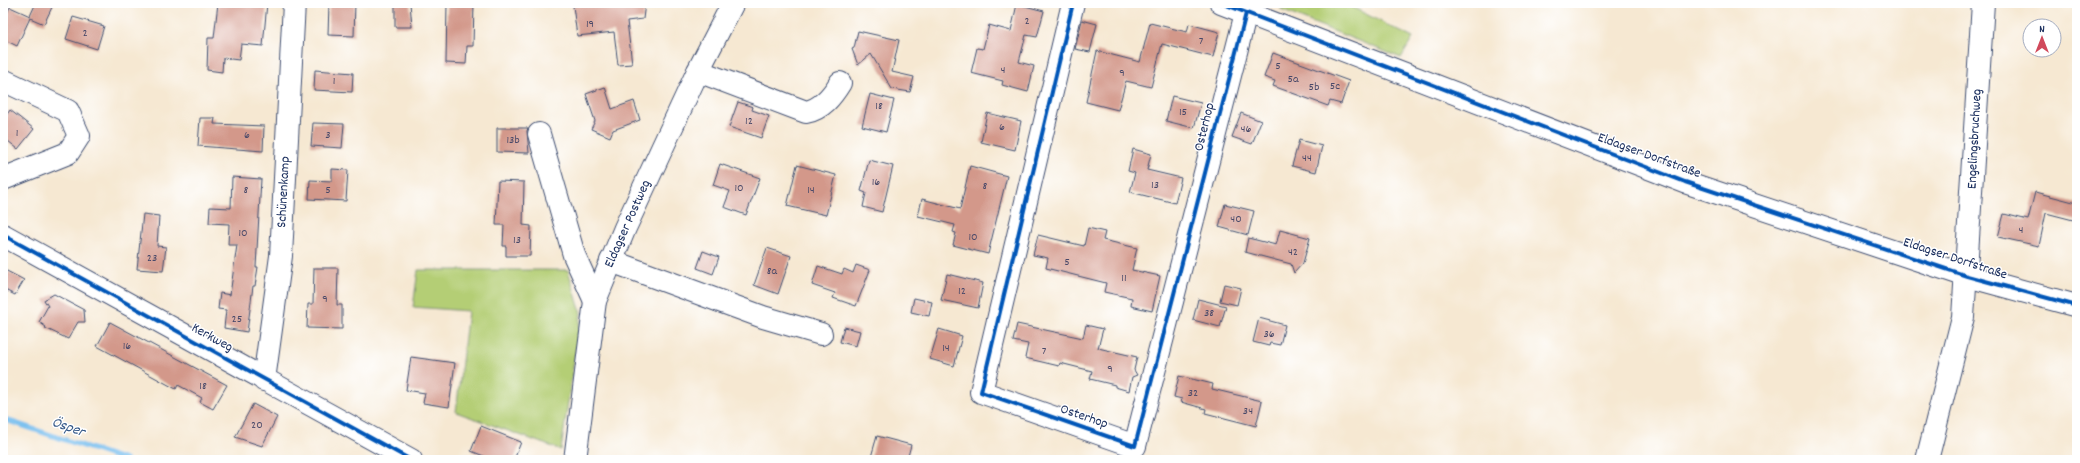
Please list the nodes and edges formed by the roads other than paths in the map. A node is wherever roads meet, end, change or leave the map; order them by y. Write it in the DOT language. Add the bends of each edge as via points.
graph roads {
  1 [pos="294,3"];
  2 [pos="734,3"];
  3 [pos="1073,3"];
  4 [pos="1221,3"];
  5 [pos="1983,3"];
  6 [pos="1246,13"];
  7 [pos="698,71"];
  8 [pos="3,80"];
  9 [pos="840,83"];
  10 [pos="539,134"];
  11 [pos="3,179"];
  12 [pos="3,235"];
  13 [pos="611,261"];
  14 [pos="1967,276"];
  15 [pos="594,300"];
  16 [pos="2077,306"];
  17 [pos="821,334"];
  18 [pos="264,380"];
  19 [pos="377,452"];
  20 [pos="1137,453"];
  21 [pos="411,460"];
  22 [pos="575,460"];
  23 [pos="1927,460"];
  1 -- 18 [label="street, Schünenkamp" via="281,256"];
  2 -- 7 [label="street, Eldagser Postweg"];
  3 -- 20 [label="street, Osterhop" via="982,392"];
  4 -- 6 [label="street, Eldagser Dorfstraße"];
  5 -- 14 [label="street, Engelingsbruchweg"];
  6 -- 14 [label="street, Eldagser Dorfstraße" via="1685,182"];
  6 -- 20 [label="street, Osterhop"];
  7 -- 9 [label="street" via="806,112 816,110 833,94"];
  7 -- 13 [label="street, Eldagser Postweg"];
  8 -- 11 [label="street" via="68,111 79,136 68,153"];
  10 -- 15 [label="street" via="574,255"];
  12 -- 18 [label="street, Kerkweg"];
  13 -- 15 [label="street, Eldagser Postweg"];
  13 -- 17 [label="street" via="763,317"];
  14 -- 16 [label="street, Eldagser Dorfstraße"];
  14 -- 23 [label="street, Engelingsbruchweg" via="1963,317"];
  15 -- 22 [label="street, Eldagser Postweg"];
  18 -- 19 [label="street, Kerkweg"];
  19 -- 21 [label="street, Kerkweg"];
}
